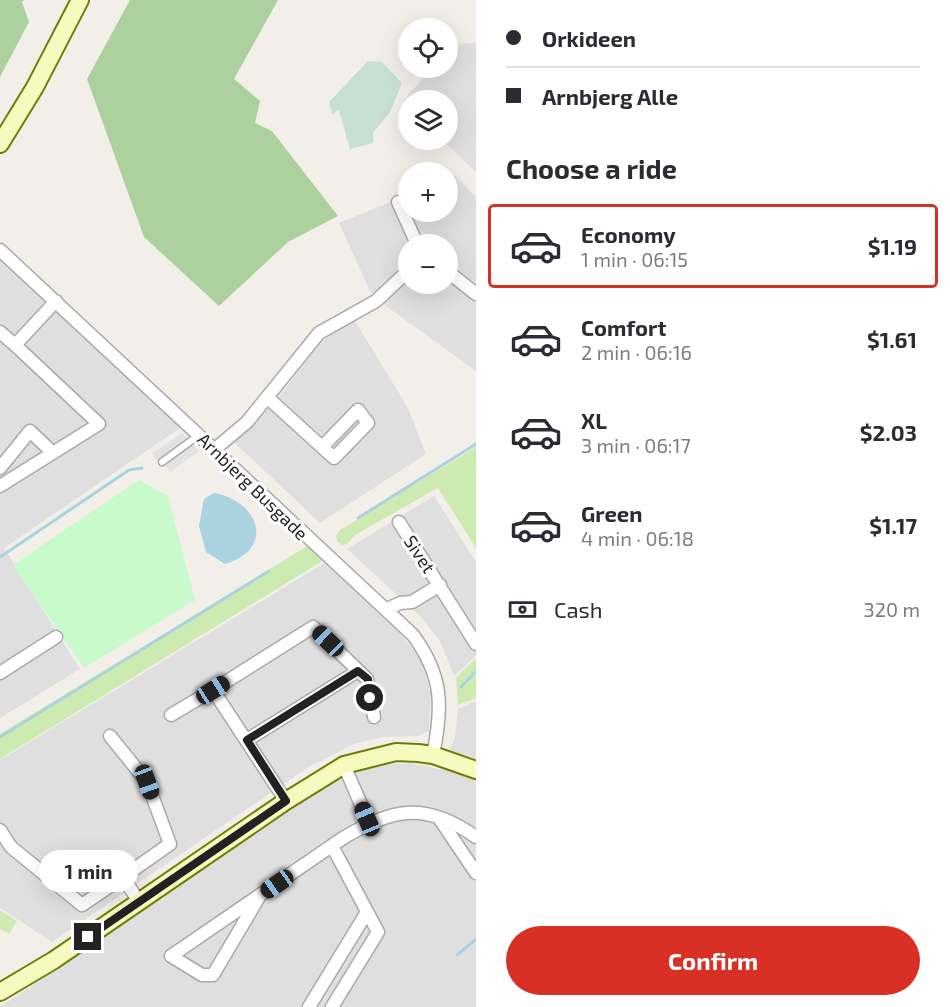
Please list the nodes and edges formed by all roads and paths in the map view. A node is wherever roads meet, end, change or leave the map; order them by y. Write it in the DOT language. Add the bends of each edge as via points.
graph roads {
  1 [pos="80,0"];
  2 [pos="0,144"];
  3 [pos="0,250"];
  4 [pos="458,280"];
  5 [pos="398,281"];
  6 [pos="476,294"];
  7 [pos="56,301"];
  8 [pos="0,332"];
  9 [pos="15,345"];
  10 [pos="268,398"];
  11 [pos="199,434"];
  12 [pos="322,447"];
  13 [pos="215,449"];
  14 [pos="53,453"];
  15 [pos="162,462"];
  16 [pos="0,468"];
  17 [pos="0,486"];
  18 [pos="399,522"];
  19 [pos="440,585"];
  20 [pos="387,609"];
  21 [pos="56,637"];
  22 [pos="476,644"];
  23 [pos="358,671"];
  24 [pos="0,673"];
  25 [pos="213,690"];
  26 [pos="171,715"];
  27 [pos="374,717"];
  28 [pos="110,736"];
  29 [pos="247,740"];
  30 [pos="433,754"];
  31 [pos="344,765"];
  32 [pos="476,770"];
  33 [pos="286,801"];
  34 [pos="439,817"];
  35 [pos="369,824"];
  36 [pos="0,830"];
  37 [pos="476,837"];
  38 [pos="332,846"];
  39 [pos="476,873"];
  40 [pos="123,877"];
  41 [pos="259,897"];
  42 [pos="139,902"];
  43 [pos="367,912"];
  44 [pos="0,992"];
  45 [pos="309,1007"];
  46 [pos="332,1007"];
  1 -- 2 [label="street" via="36,87"];
  3 -- 7 [label="street, Arnbjerg Busgade"];
  4 -- 6 [label="street"];
  5 -- 10 [label="street" via="376,302 319,333"];
  7 -- 9 [label="street"];
  7 -- 11 [label="street, Arnbjerg Busgade"];
  8 -- 9 [label="street"];
  9 -- 14 [label="street" via="99,424"];
  10 -- 12 [label="street"];
  10 -- 13 [label="street"];
  11 -- 13 [label="street, Arnbjerg Busgade"];
  11 -- 15 [label="lane"];
  13 -- 20 [label="street, Arnbjerg Busgade" via="309,541"];
  14 -- 16 [label="street" via="30,431"];
  14 -- 17 [label="street"];
  18 -- 19 [label="street, Sivet"];
  19 -- 20 [label="street, Sivet" via="412,603"];
  19 -- 22 [label="street, Sivet"];
  20 -- 30 [label="street, Arnbjerg Busgade" via="413,635 434,670 440,718"];
  21 -- 24 [label="street"];
  23 -- 25 [label="street" via="313,627"];
  23 -- 27 [label="street" via="368,679"];
  23 -- 29 [label="street"];
  25 -- 26 [label="street"];
  25 -- 29 [label="street"];
  28 -- 40 [label="street" via="147,782 170,844"];
  29 -- 33 [label="street"];
  30 -- 31 [label="street" via="396,752"];
  30 -- 32 [label="street"];
  31 -- 33 [label="street"];
  31 -- 35 [label="street"];
  33 -- 42 [label="street"];
  34 -- 35 [label="street" via="418,811 402,812"];
  34 -- 37 [label="street"];
  34 -- 39 [label="street"];
  35 -- 38 [label="street"];
  36 -- 40 [label="street" via="11,847 82,905"];
  38 -- 41 [label="street"];
  38 -- 43 [label="street"];
  40 -- 42 [label="street"];
  41 -- 41 [label="street" via="181,950 171,956 202,975 213,975"];
  42 -- 44 [label="street"];
  43 -- 45 [label="street"];
  43 -- 46 [label="street" via="376,927 376,937"];
}
